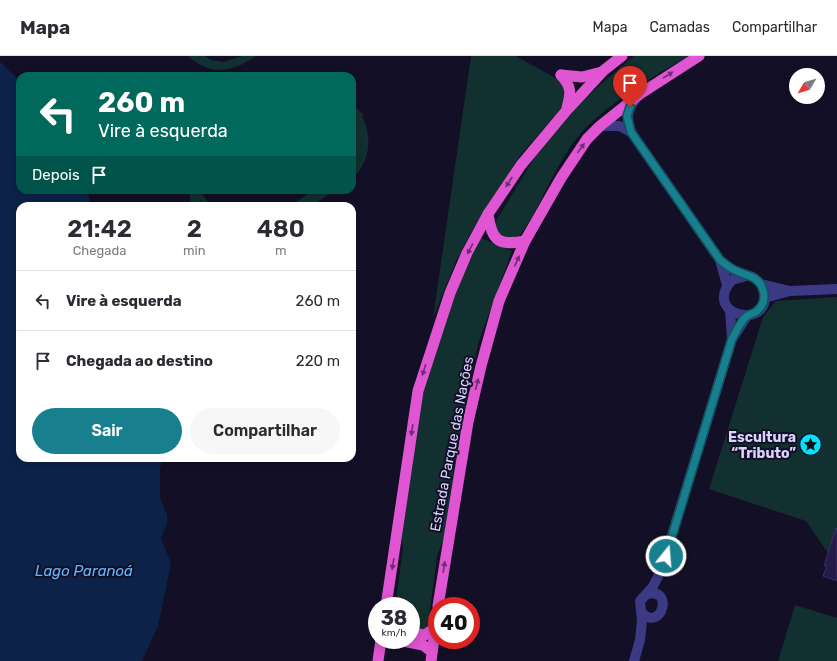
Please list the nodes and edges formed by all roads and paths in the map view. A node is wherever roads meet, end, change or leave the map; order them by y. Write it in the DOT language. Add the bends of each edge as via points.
graph roads {
  1 [pos="622,56"];
  2 [pos="698,56"];
  3 [pos="603,71"];
  4 [pos="640,94"];
  5 [pos="567,110"];
  6 [pos="600,126"];
  7 [pos="631,132"];
  8 [pos="488,214"];
  9 [pos="525,241"];
  10 [pos="720,260"];
  11 [pos="746,276"];
  12 [pos="761,284"];
  13 [pos="727,286"];
  14 [pos="837,290"];
  15 [pos="790,291"];
  16 [pos="764,298"];
  17 [pos="730,310"];
  18 [pos="747,316"];
  19 [pos="732,339"];
  20 [pos="662,570"];
  21 [pos="647,594"];
  22 [pos="659,596"];
  23 [pos="387,597"];
  24 [pos="439,597"];
  25 [pos="642,613"];
  26 [pos="654,617"];
  27 [pos="640,640"];
  28 [pos="420,644"];
  29 [pos="379,649"];
  30 [pos="431,657"];
  31 [pos="378,661"];
  32 [pos="634,661"];
  1 -- 3 [label="highway"];
  4 -- 2 [label="highway, Estrada Parque das Nações, one-way"];
  3 -- 5 [label="highway"];
  3 -- 5 [label="highway" via="582,77 561,75 571,89"];
  4 -- 6 [label="highway, Estrada Parque das Nações"];
  4 -- 7 [label="street" via="628,111"];
  5 -- 8 [label="highway, one-way" via="521,165"];
  6 -- 7 [label="street" via="620,126"];
  9 -- 6 [label="highway, Estrada Parque das Nações, one-way" via="561,178 587,139"];
  7 -- 10 [label="street"];
  8 -- 9 [label="highway" via="490,229 499,242 508,244"];
  8 -- 23 [label="highway, one-way" via="467,253 450,293 418,391"];
  24 -- 9 [label="highway, Estrada Parque das Nações, one-way" via="468,422 480,366 499,301"];
  10 -- 11 [label="street" via="734,271"];
  10 -- 13 [label="street"];
  11 -- 12 [label="street" via="753,277"];
  11 -- 13 [label="street" via="732,280"];
  12 -- 15 [label="street"];
  12 -- 16 [label="street"];
  13 -- 17 [label="street" via="725,298"];
  14 -- 15 [label="street"];
  15 -- 16 [label="street"];
  16 -- 18 [label="street" via="759,310"];
  17 -- 18 [label="street"];
  17 -- 19 [label="street"];
  18 -- 19 [label="street"];
  19 -- 20 [label="street"];
  20 -- 21 [label="street"];
  20 -- 22 [label="street"];
  21 -- 22 [label="street"];
  21 -- 25 [label="street" via="639,603"];
  22 -- 26 [label="street" via="663,608 660,614"];
  25 -- 26 [label="street"];
  25 -- 27 [label="street"];
  26 -- 27 [label="street"];
  27 -- 32 [label="street"];
  28 -- 30 [label="highway"];
  29 -- 31 [label="highway"];
}
